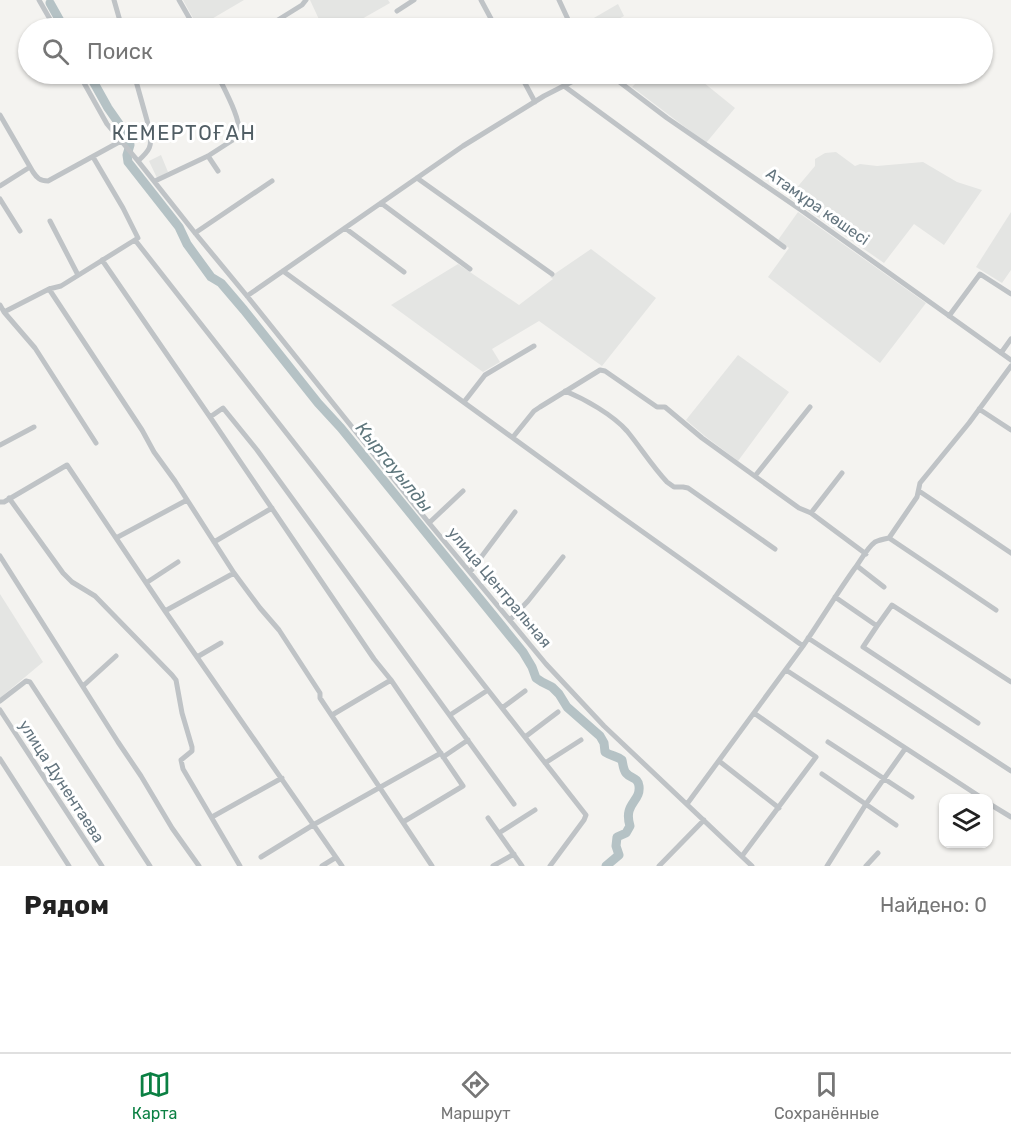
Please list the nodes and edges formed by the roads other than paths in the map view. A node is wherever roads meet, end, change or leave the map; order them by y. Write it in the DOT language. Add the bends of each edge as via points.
graph roads {
  1 [pos="39,0"];
  2 [pos="114,0"];
  3 [pos="179,0"];
  4 [pos="306,0"];
  5 [pos="414,0"];
  6 [pos="481,0"];
  7 [pos="559,0"];
  8 [pos="397,11"];
  9 [pos="49,18"];
  10 [pos="119,18"];
  11 [pos="189,18"];
  12 [pos="281,18"];
  13 [pos="490,18"];
  14 [pos="567,18"];
  15 [pos="85,84"];
  16 [pos="137,84"];
  17 [pos="221,84"];
  18 [pos="525,84"];
  19 [pos="568,84"];
  20 [pos="622,84"];
  21 [pos="564,86"];
  22 [pos="535,102"];
  23 [pos="0,116"];
  24 [pos="123,143"];
  25 [pos="208,156"];
  26 [pos="93,157"];
  27 [pos="138,161"];
  28 [pos="30,167"];
  29 [pos="219,171"];
  30 [pos="417,178"];
  31 [pos="272,181"];
  32 [pos="155,182"];
  33 [pos="0,186"];
  34 [pos="0,199"];
  35 [pos="381,203"];
  36 [pos="50,221"];
  37 [pos="345,228"];
  38 [pos="20,231"];
  39 [pos="195,233"];
  40 [pos="135,240"];
  41 [pos="784,247"];
  42 [pos="102,260"];
  43 [pos="470,269"];
  44 [pos="283,271"];
  45 [pos="404,272"];
  46 [pos="552,274"];
  47 [pos="78,275"];
  48 [pos="49,290"];
  49 [pos="1011,294"];
  50 [pos="248,296"];
  51 [pos="0,305"];
  52 [pos="4,312"];
  53 [pos="949,316"];
  54 [pos="1011,339"];
  55 [pos="534,346"];
  56 [pos="1001,353"];
  57 [pos="1011,360"];
  58 [pos="1011,366"];
  59 [pos="1009,375"];
  60 [pos="565,391"];
  61 [pos="464,402"];
  62 [pos="810,407"];
  63 [pos="979,409"];
  64 [pos="210,417"];
  65 [pos="34,427"];
  66 [pos="1011,430"];
  67 [pos="513,437"];
  68 [pos="96,443"];
  69 [pos="0,445"];
  70 [pos="842,473"];
  71 [pos="755,476"];
  72 [pos="463,491"];
  73 [pos="919,491"];
  74 [pos="9,498"];
  75 [pos="187,500"];
  76 [pos="0,502"];
  77 [pos="272,508"];
  78 [pos="515,512"];
  79 [pos="811,513"];
  80 [pos="429,523"];
  81 [pos="116,538"];
  82 [pos="889,538"];
  83 [pos="214,542"];
  84 [pos="775,549"];
  85 [pos="1011,553"];
  86 [pos="866,554"];
  87 [pos="0,556"];
  88 [pos="563,558"];
  89 [pos="178,562"];
  90 [pos="857,566"];
  91 [pos="470,572"];
  92 [pos="234,573"];
  93 [pos="146,583"];
  94 [pos="884,587"];
  95 [pos="835,597"];
  96 [pos="996,610"];
  97 [pos="165,611"];
  98 [pos="510,620"];
  99 [pos="877,626"];
  100 [pos="808,638"];
  101 [pos="221,643"];
  102 [pos="803,646"];
  103 [pos="116,656"];
  104 [pos="197,657"];
  105 [pos="786,670"];
  106 [pos="391,680"];
  107 [pos="1011,682"];
  108 [pos="83,686"];
  109 [pos="488,690"];
  110 [pos="525,691"];
  111 [pos="0,702"];
  112 [pos="502,708"];
  113 [pos="0,710"];
  114 [pos="558,712"];
  115 [pos="754,713"];
  116 [pos="332,715"];
  117 [pos="450,716"];
  118 [pos="978,723"];
  119 [pos="525,737"];
  120 [pos="468,740"];
  121 [pos="581,740"];
  122 [pos="828,742"];
  123 [pos="905,749"];
  124 [pos="442,755"];
  125 [pos="0,759"];
  126 [pos="719,761"];
  127 [pos="545,763"];
  128 [pos="1011,771"];
  129 [pos="822,774"];
  130 [pos="282,778"];
  131 [pos="884,779"];
  132 [pos="380,787"];
  133 [pos="976,794"];
  134 [pos="912,797"];
  135 [pos="514,804"];
  136 [pos="687,804"];
  137 [pos="866,804"];
  138 [pos="993,806"];
  139 [pos="779,808"];
  140 [pos="535,810"];
  141 [pos="212,817"];
  142 [pos="1011,817"];
  143 [pos="488,818"];
  144 [pos="704,820"];
  145 [pos="403,822"];
  146 [pos="313,825"];
  147 [pos="896,825"];
  148 [pos="499,833"];
  149 [pos="878,853"];
  150 [pos="514,854"];
  151 [pos="742,856"];
  152 [pos="261,857"];
  153 [pos="335,858"];
  154 [pos="69,866"];
  155 [pos="102,866"];
  156 [pos="150,866"];
  157 [pos="199,866"];
  158 [pos="240,866"];
  159 [pos="322,866"];
  160 [pos="342,866"];
  161 [pos="432,866"];
  162 [pos="493,866"];
  163 [pos="522,866"];
  164 [pos="550,866"];
  165 [pos="659,866"];
  166 [pos="752,866"];
  167 [pos="827,866"];
  168 [pos="866,866"];
  1 -- 9 [label="street"];
  2 -- 10 [label="street"];
  3 -- 11 [label="street"];
  4 -- 12 [label="street"];
  5 -- 8 [label="street"];
  6 -- 13 [label="street"];
  7 -- 14 [label="street"];
  15 -- 24 [label="street, улица Центральная" via="107,124"];
  16 -- 27 [label="street" via="152,140 148,153"];
  17 -- 25 [label="street" via="241,132"];
  18 -- 22 [label="street"];
  19 -- 21 [label="street"];
  20 -- 53 [label="street, Атамұра көшесі"];
  21 -- 22 [label="street"];
  21 -- 41 [label="street"];
  22 -- 30 [label="street"];
  23 -- 28 [label="street"];
  24 -- 26 [label="street"];
  24 -- 27 [label="street, улица Центральная"];
  25 -- 29 [label="street"];
  25 -- 32 [label="street"];
  26 -- 28 [label="street" via="48,181 38,179"];
  26 -- 40 [label="street" via="123,208 138,238"];
  27 -- 32 [label="street, улица Центральная"];
  28 -- 33 [label="street"];
  30 -- 35 [label="street"];
  30 -- 46 [label="street"];
  31 -- 39 [label="street"];
  32 -- 39 [label="street, улица Центральная"];
  34 -- 38 [label="street"];
  35 -- 37 [label="street"];
  35 -- 43 [label="street"];
  36 -- 47 [label="street"];
  37 -- 44 [label="street"];
  37 -- 45 [label="street"];
  39 -- 50 [label="street, улица Центральная"];
  40 -- 42 [label="street"];
  40 -- 109 [label="street"];
  42 -- 47 [label="street"];
  42 -- 64 [label="street"];
  44 -- 50 [label="street"];
  44 -- 61 [label="street"];
  47 -- 48 [label="street"];
  48 -- 52 [label="street"];
  48 -- 75 [label="street"];
  49 -- 53 [label="street" via="980,274"];
  50 -- 80 [label="street, улица Центральная"];
  51 -- 52 [label="street"];
  52 -- 68 [label="street" via="35,348"];
  53 -- 56 [label="street, Атамұра көшесі"];
  54 -- 56 [label="street"];
  55 -- 61 [label="street" via="485,375"];
  56 -- 57 [label="street, Атамұра көшесі"];
  58 -- 59 [label="street"];
  59 -- 63 [label="street"];
  60 -- 67 [label="street" via="534,411"];
  60 -- 71 [label="street" via="600,370 605,371 657,407 665,407"];
  60 -- 84 [label="street" via="616,420 667,482 688,488"];
  61 -- 67 [label="street"];
  62 -- 71 [label="street"];
  63 -- 66 [label="street"];
  63 -- 73 [label="street" via="920,483"];
  64 -- 77 [label="street"];
  64 -- 117 [label="street" via="223,408 257,450"];
  65 -- 69 [label="street"];
  67 -- 102 [label="street"];
  70 -- 79 [label="street"];
  71 -- 79 [label="street"];
  72 -- 80 [label="street"];
  73 -- 82 [label="street"];
  73 -- 85 [label="street"];
  74 -- 76 [label="street"];
  74 -- 81 [label="street" via="67,465"];
  74 -- 141 [label="street" via="63,573 95,596 176,680 192,747 181,764"];
  75 -- 81 [label="street"];
  75 -- 83 [label="street"];
  77 -- 83 [label="street"];
  77 -- 106 [label="street"];
  78 -- 91 [label="street"];
  79 -- 86 [label="street"];
  80 -- 91 [label="street, улица Центральная"];
  81 -- 93 [label="street"];
  82 -- 86 [label="street" via="878,540"];
  82 -- 96 [label="street"];
  83 -- 92 [label="street"];
  86 -- 90 [label="street"];
  87 -- 108 [label="street"];
  88 -- 98 [label="street"];
  89 -- 93 [label="street"];
  90 -- 94 [label="street"];
  90 -- 95 [label="street"];
  91 -- 98 [label="street, улица Центральная"];
  92 -- 97 [label="street"];
  92 -- 116 [label="street" via="279,630"];
  93 -- 97 [label="street"];
  95 -- 99 [label="street"];
  95 -- 100 [label="street"];
  97 -- 104 [label="street"];
  98 -- 136 [label="street, улица Центральная" via="596,718"];
  99 -- 107 [label="street" via="892,605"];
  99 -- 118 [label="street" via="863,647"];
  100 -- 102 [label="street"];
  100 -- 128 [label="street"];
  101 -- 104 [label="street"];
  102 -- 105 [label="street"];
  103 -- 108 [label="street"];
  104 -- 130 [label="street"];
  105 -- 115 [label="street"];
  105 -- 123 [label="street"];
  106 -- 116 [label="street"];
  106 -- 124 [label="street"];
  108 -- 157 [label="street"];
  109 -- 112 [label="street"];
  109 -- 117 [label="street"];
  110 -- 112 [label="street"];
  111 -- 156 [label="street" via="26,681 30,682"];
  112 -- 119 [label="street"];
  113 -- 155 [label="street, улица Дунентаева"];
  114 -- 119 [label="street"];
  115 -- 126 [label="street"];
  115 -- 139 [label="street" via="816,757"];
  116 -- 132 [label="street"];
  117 -- 120 [label="street"];
  119 -- 127 [label="street"];
  120 -- 124 [label="street"];
  120 -- 135 [label="street"];
  121 -- 127 [label="street"];
  122 -- 131 [label="street"];
  123 -- 131 [label="street"];
  123 -- 133 [label="street"];
  124 -- 132 [label="street"];
  124 -- 145 [label="street" via="463,786"];
  125 -- 154 [label="street"];
  126 -- 136 [label="street"];
  126 -- 139 [label="street"];
  127 -- 164 [label="street" via="585,815"];
  129 -- 137 [label="street"];
  130 -- 141 [label="street"];
  130 -- 146 [label="street"];
  131 -- 134 [label="street"];
  131 -- 137 [label="street"];
  132 -- 145 [label="street"];
  132 -- 146 [label="street"];
  136 -- 144 [label="street, улица Центральная"];
  137 -- 147 [label="street"];
  137 -- 167 [label="street"];
  138 -- 142 [label="street"];
  139 -- 151 [label="street"];
  140 -- 148 [label="street"];
  141 -- 158 [label="street"];
  143 -- 148 [label="street"];
  144 -- 151 [label="street, улица Центральная"];
  144 -- 165 [label="street"];
  145 -- 161 [label="street"];
  146 -- 152 [label="street"];
  146 -- 153 [label="street"];
  148 -- 150 [label="street"];
  149 -- 168 [label="street"];
  150 -- 162 [label="street"];
  150 -- 163 [label="street"];
  151 -- 166 [label="street, улица Центральная"];
  153 -- 159 [label="street"];
  153 -- 160 [label="street"];
}
